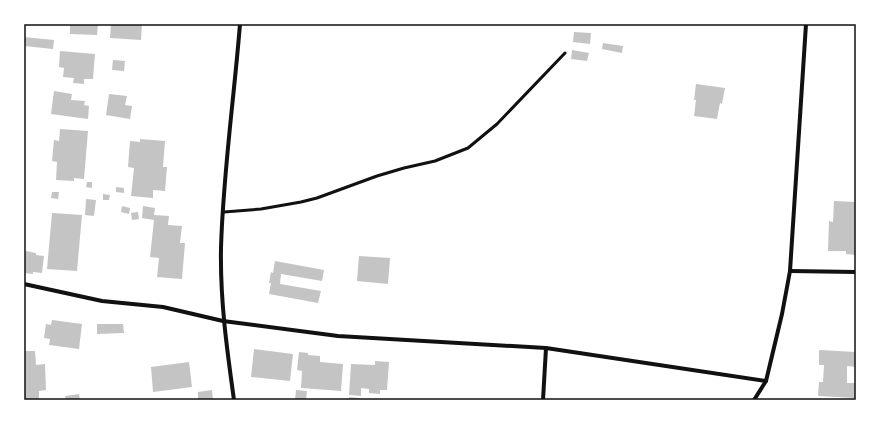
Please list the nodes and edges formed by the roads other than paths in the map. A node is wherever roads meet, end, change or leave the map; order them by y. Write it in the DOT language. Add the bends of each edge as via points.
graph roads {
  1 [pos="240,24"];
  2 [pos="806,24"];
  3 [pos="565,53"];
  4 [pos="224,212"];
  5 [pos="790,271"];
  6 [pos="856,272"];
  7 [pos="24,284"];
  8 [pos="223,321"];
  9 [pos="546,348"];
  10 [pos="766,381"];
  11 [pos="234,400"];
  12 [pos="543,400"];
  13 [pos="754,400"];
  1 -- 4 [label="street"];
  2 -- 5 [label="street"];
  3 -- 4 [label="lane" via="497,124 468,148 435,162 377,176 306,201"];
  4 -- 8 [label="street" via="221,249"];
  5 -- 6 [label="street"];
  5 -- 10 [label="street"];
  7 -- 8 [label="street" via="102,301 163,307"];
  8 -- 9 [label="street" via="338,336"];
  8 -- 11 [label="street"];
  9 -- 10 [label="street"];
  9 -- 12 [label="street"];
  10 -- 13 [label="street"];
}
